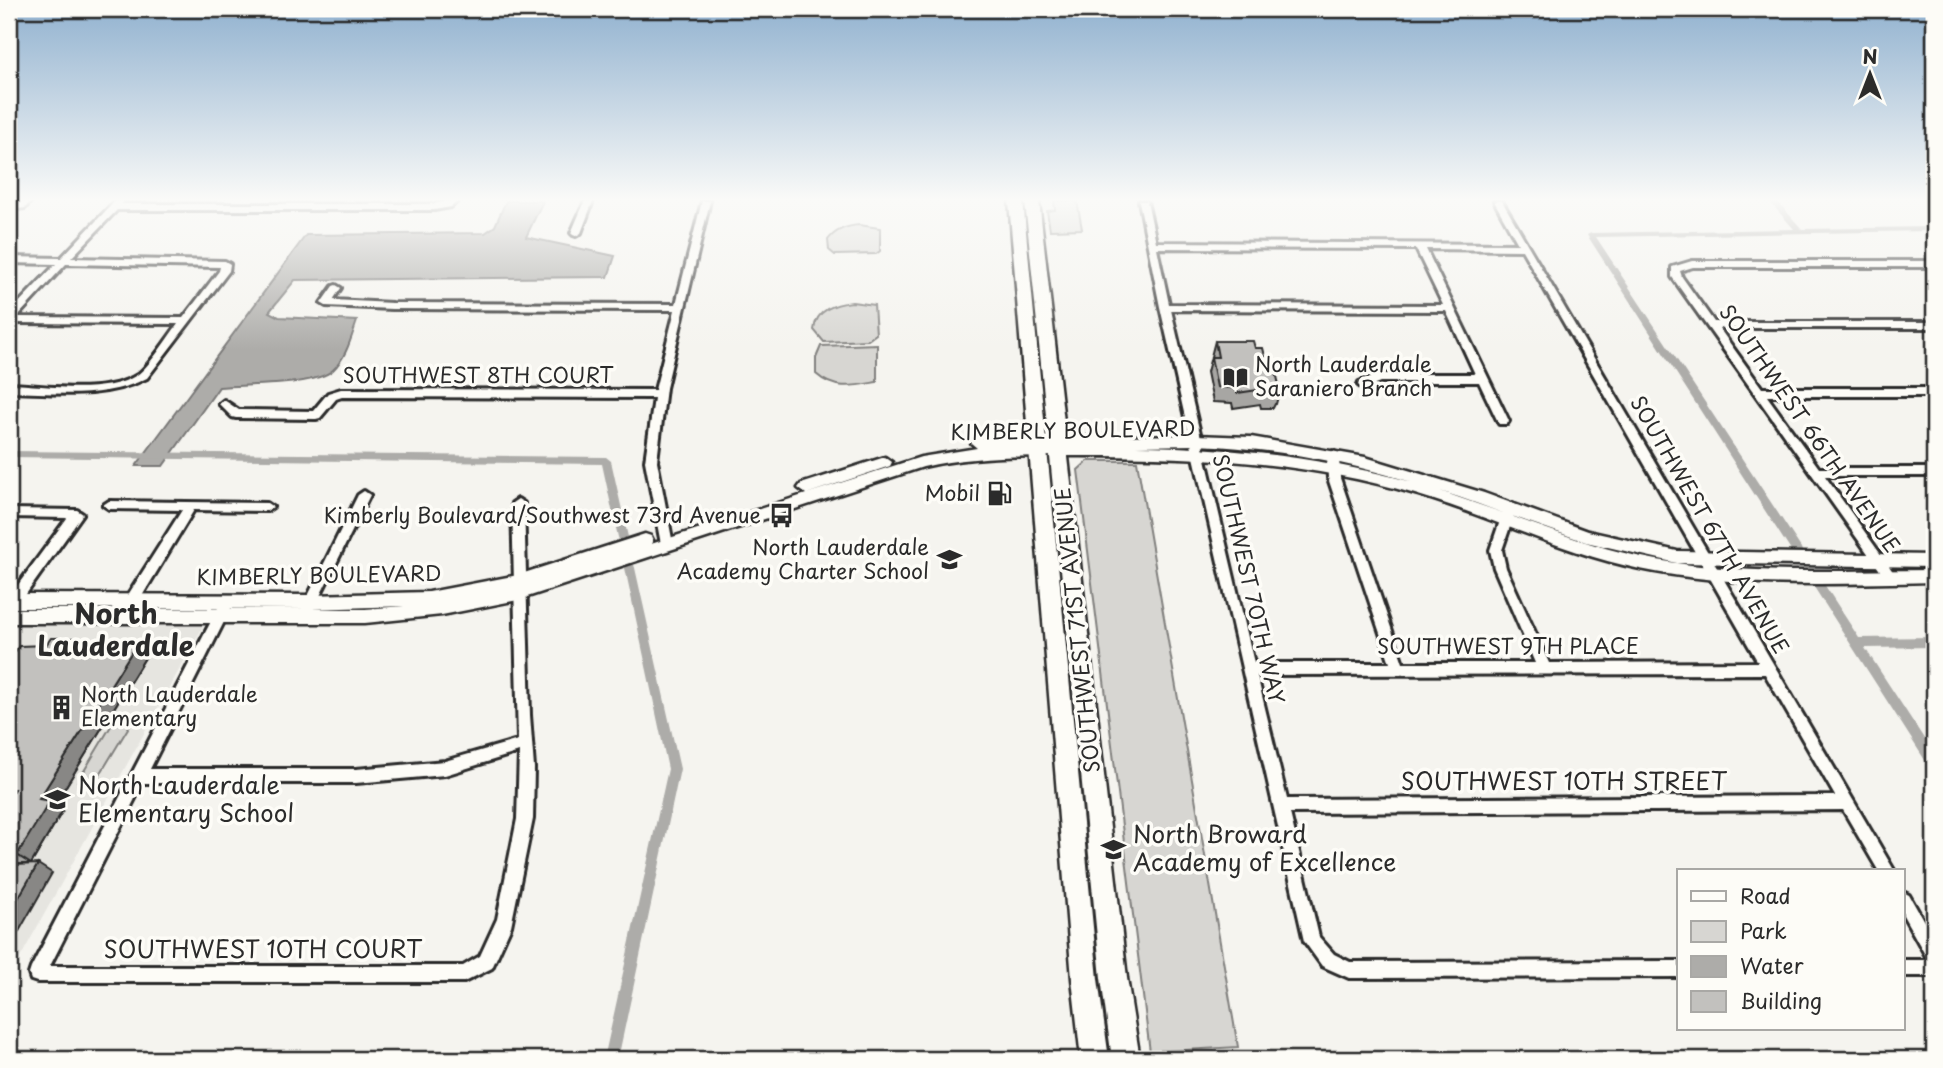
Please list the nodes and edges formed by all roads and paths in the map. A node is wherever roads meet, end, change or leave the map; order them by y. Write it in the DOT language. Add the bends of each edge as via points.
graph roads {
  1 [pos="74,251"];
  2 [pos="694,251"];
  3 [pos="1023,251"];
  4 [pos="1035,251"];
  5 [pos="1154,251"];
  6 [pos="1422,251"];
  7 [pos="1524,251"];
  8 [pos="9,260"];
  9 [pos="65,260"];
  10 [pos="1934,264"];
  11 [pos="336,288"];
  12 [pos="680,307"];
  13 [pos="1165,307"];
  14 [pos="1449,308"];
  15 [pos="9,319"];
  16 [pos="186,321"];
  17 [pos="1712,325"];
  18 [pos="1934,325"];
  19 [pos="1483,378"];
  20 [pos="1363,385"];
  21 [pos="9,388"];
  22 [pos="1759,392"];
  23 [pos="1934,392"];
  24 [pos="660,394"];
  25 [pos="224,404"];
  26 [pos="1503,421"];
  27 [pos="1197,445"];
  28 [pos="1048,446"];
  29 [pos="1334,461"];
  30 [pos="1816,471"];
  31 [pos="1934,472"];
  32 [pos="364,495"];
  33 [pos="518,503"];
  34 [pos="109,505"];
  35 [pos="191,506"];
  36 [pos="267,507"];
  37 [pos="9,513"];
  38 [pos="1508,513"];
  39 [pos="666,539"];
  40 [pos="1706,559"];
  41 [pos="1878,561"];
  42 [pos="1934,561"];
  43 [pos="1714,575"];
  44 [pos="1890,576"];
  45 [pos="1934,576"];
  46 [pos="518,587"];
  47 [pos="131,602"];
  48 [pos="10,606"];
  49 [pos="224,609"];
  50 [pos="307,609"];
  51 [pos="1398,667"];
  52 [pos="1544,667"];
  53 [pos="1767,668"];
  54 [pos="1250,669"];
  55 [pos="525,744"];
  56 [pos="140,776"];
  57 [pos="1847,803"];
  58 [pos="1281,806"];
  59 [pos="1885,869"];
  60 [pos="1904,902"];
  61 [pos="1934,954"];
  62 [pos="1904,968"];
  63 [pos="1934,968"];
  64 [pos="1677,969"];
  65 [pos="37,974"];
  66 [pos="1095,1059"];
  67 [pos="1126,1059"];
  1 -- 9 [label="street"];
  2 -- 12 [label="street"];
  3 -- 28 [label="main road, SOUTHWEST 71ST AVENUE"];
  4 -- 28 [label="main road, SOUTHWEST 71ST AVENUE"];
  5 -- 13 [label="street, SOUTHWEST 70TH WAY"];
  6 -- 14 [label="street"];
  7 -- 40 [label="street, SOUTHWEST 67TH AVENUE"];
  8 -- 9 [label="street"];
  9 -- 15 [label="street"];
  9 -- 16 [label="street" via="225,264"];
  10 -- 17 [label="street, SOUTHWEST 66TH AVENUE" via="1692,264 1675,269 1676,277"];
  11 -- 12 [label="street" via="326,303"];
  12 -- 24 [label="street"];
  13 -- 14 [label="street"];
  13 -- 27 [label="street, SOUTHWEST 70TH WAY"];
  14 -- 19 [label="street"];
  15 -- 16 [label="street"];
  16 -- 21 [label="street" via="143,376 127,386"];
  17 -- 18 [label="street"];
  17 -- 22 [label="street, SOUTHWEST 66TH AVENUE"];
  19 -- 20 [label="street" via="1379,379"];
  19 -- 26 [label="street"];
  22 -- 23 [label="street"];
  22 -- 30 [label="street, SOUTHWEST 66TH AVENUE"];
  24 -- 25 [label="street, SOUTHWEST 8TH COURT" via="341,393 332,396 316,415 236,414"];
  24 -- 39 [label="street" via="651,461"];
  27 -- 28 [label="street, KIMBERLY BOULEVARD"];
  27 -- 29 [label="street, KIMBERLY BOULEVARD"];
  27 -- 54 [label="street, SOUTHWEST 70TH WAY"];
  28 -- 39 [label="street, KIMBERLY BOULEVARD" via="948,455"];
  28 -- 66 [label="main road, SOUTHWEST 71ST AVENUE" via="1085,979"];
  28 -- 67 [label="main road, SOUTHWEST 71ST AVENUE"];
  29 -- 38 [label="street, KIMBERLY BOULEVARD"];
  29 -- 51 [label="street" via="1334,478"];
  30 -- 31 [label="street"];
  30 -- 41 [label="street, SOUTHWEST 66TH AVENUE"];
  32 -- 50 [label="street"];
  33 -- 46 [label="street"];
  34 -- 35 [label="street"];
  35 -- 36 [label="street"];
  35 -- 47 [label="street"];
  37 -- 48 [label="street" via="77,514"];
  38 -- 40 [label="street, KIMBERLY BOULEVARD" via="1677,557"];
  38 -- 43 [label="street, KIMBERLY BOULEVARD" via="1576,545 1636,562"];
  38 -- 52 [label="street" via="1496,550 1500,568"];
  39 -- 46 [label="street, KIMBERLY BOULEVARD"];
  40 -- 41 [label="street, KIMBERLY BOULEVARD"];
  40 -- 43 [label="street, SOUTHWEST 67TH AVENUE"];
  41 -- 42 [label="street, KIMBERLY BOULEVARD"];
  41 -- 44 [label="street, SOUTHWEST 66TH AVENUE"];
  43 -- 44 [label="street, KIMBERLY BOULEVARD"];
  43 -- 53 [label="street, SOUTHWEST 67TH AVENUE"];
  44 -- 45 [label="street, KIMBERLY BOULEVARD"];
  46 -- 50 [label="street, KIMBERLY BOULEVARD" via="472,605 418,613"];
  46 -- 55 [label="street"];
  47 -- 48 [label="street, KIMBERLY BOULEVARD"];
  47 -- 49 [label="street, KIMBERLY BOULEVARD"];
  48 -- 49 [label="street, KIMBERLY BOULEVARD"];
  49 -- 50 [label="street, KIMBERLY BOULEVARD"];
  49 -- 56 [label="street"];
  51 -- 52 [label="street, SOUTHWEST 9TH PLACE"];
  51 -- 54 [label="street, SOUTHWEST 9TH PLACE"];
  52 -- 53 [label="street, SOUTHWEST 9TH PLACE"];
  53 -- 57 [label="street, SOUTHWEST 67TH AVENUE"];
  54 -- 58 [label="street, SOUTHWEST 70TH WAY"];
  55 -- 56 [label="street" via="445,768 356,776"];
  55 -- 65 [label="street, SOUTHWEST 10TH COURT" via="523,832 506,920 486,962 464,974"];
  56 -- 65 [label="street"];
  57 -- 58 [label="street, SOUTHWEST 10TH STREET"];
  57 -- 59 [label="street, SOUTHWEST 67TH AVENUE"];
  58 -- 64 [label="street, SOUTHWEST 70TH WAY" via="1312,940 1328,960 1349,970"];
  60 -- 61 [label="street"];
  62 -- 63 [label="street"];
}
